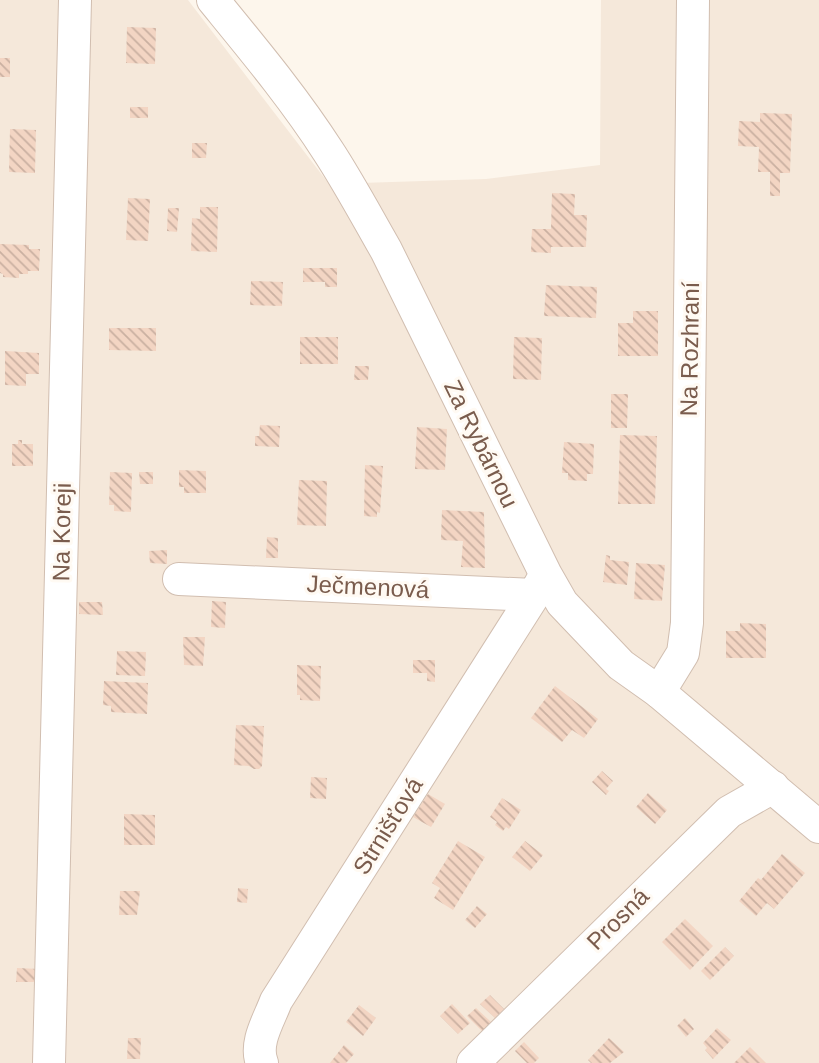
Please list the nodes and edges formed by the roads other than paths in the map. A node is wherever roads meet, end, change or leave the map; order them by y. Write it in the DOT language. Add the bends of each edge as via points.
graph roads {
  1 [pos="75,0"];
  2 [pos="213,0"];
  3 [pos="693,0"];
  4 [pos="179,579"];
  5 [pos="540,585"];
  6 [pos="659,691"];
  7 [pos="773,787"];
  8 [pos="819,827"];
  9 [pos="49,1063"];
  10 [pos="262,1063"];
  11 [pos="473,1063"];
  1 -- 9 [label="street, Na Koreji"];
  2 -- 5 [label="street, Za Rybárnou" via="327,149 386,250"];
  3 -- 6 [label="street, Na Rozhraní" via="687,623 683,653"];
  4 -- 5 [label="street, Ječmenová"];
  5 -- 6 [label="street, Za Rybárnou" via="621,666"];
  5 -- 10 [label="street, Strnišťová" via="276,1002 263,1034"];
  6 -- 7 [label="street, Za Rybárnou"];
  7 -- 8 [label="street, Za Rybárnou"];
  7 -- 11 [label="street, Prosná" via="729,813"];
}
